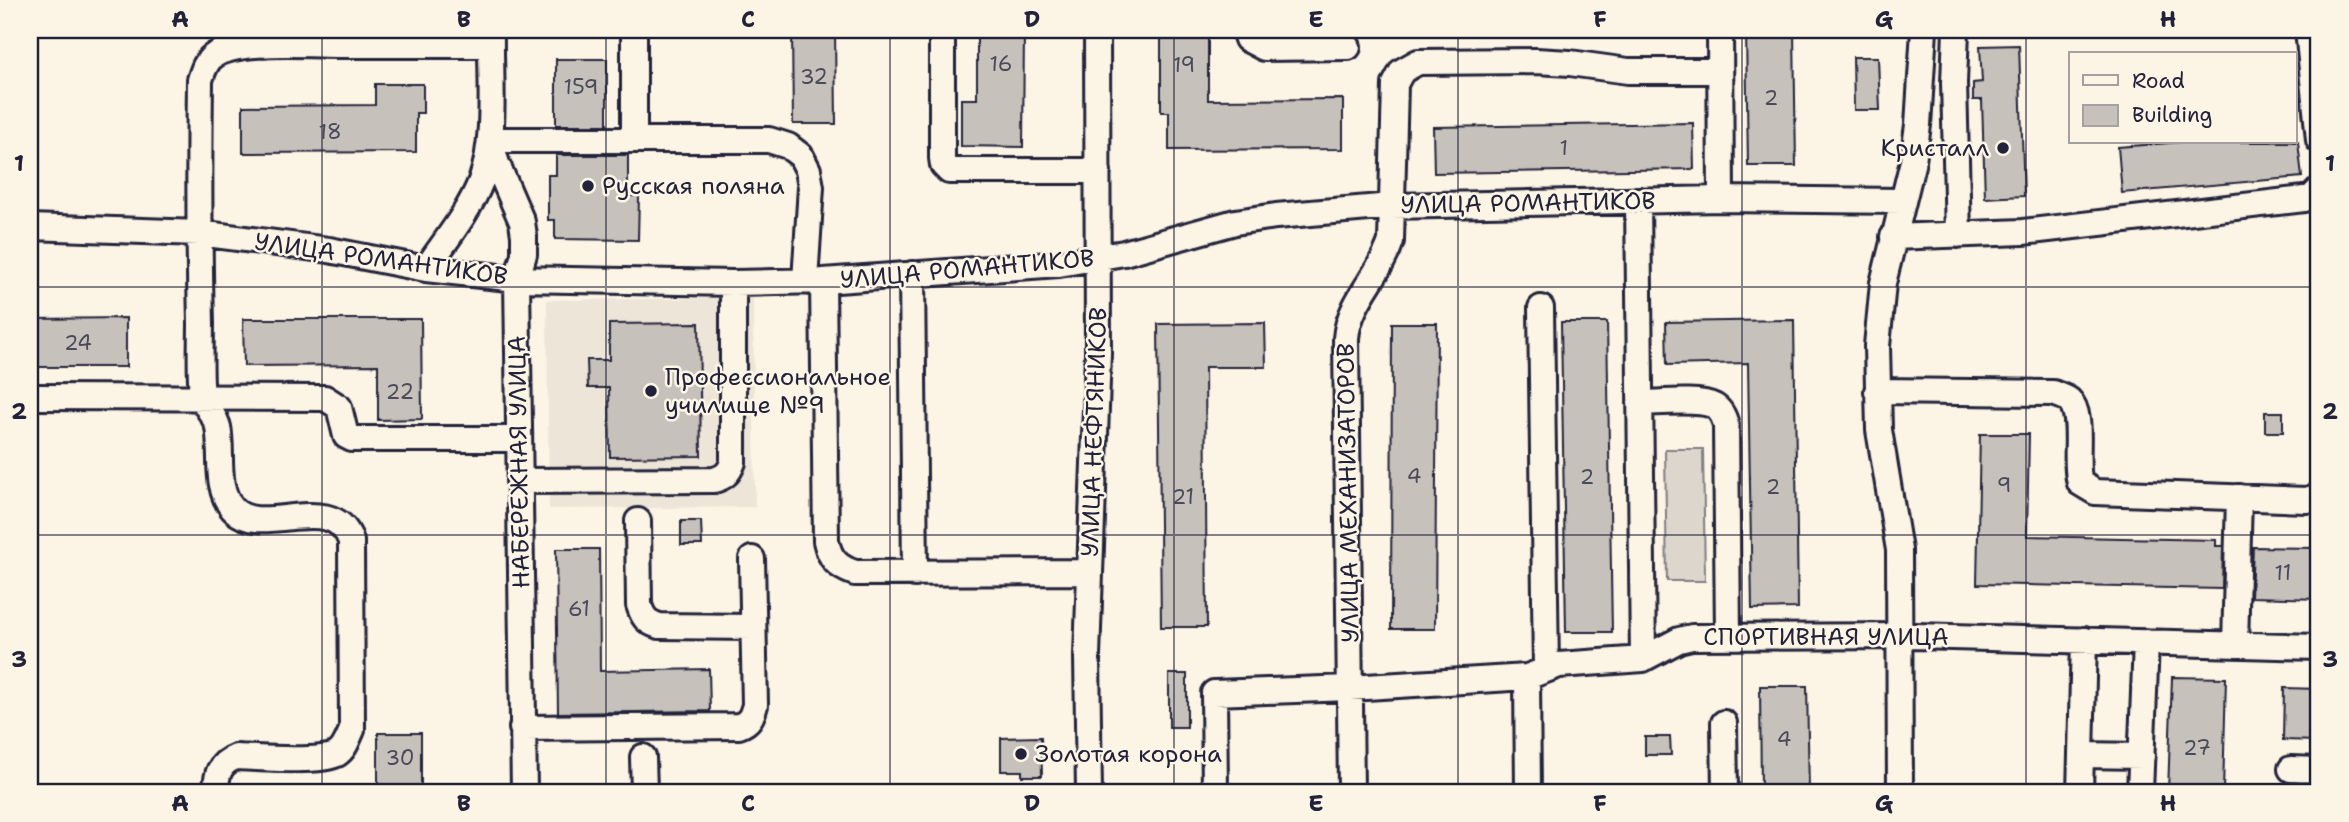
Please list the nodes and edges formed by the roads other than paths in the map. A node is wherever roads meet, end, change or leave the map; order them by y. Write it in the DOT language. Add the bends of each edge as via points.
graph roads {
  1 [pos="634,30"];
  2 [pos="942,30"];
  3 [pos="1097,30"];
  4 [pos="1244,30"];
  5 [pos="1720,30"];
  6 [pos="1924,30"];
  7 [pos="1956,30"];
  8 [pos="2308,30"];
  9 [pos="337,37"];
  10 [pos="490,37"];
  11 [pos="1348,47"];
  12 [pos="1720,71"];
  13 [pos="1954,83"];
  14 [pos="1921,84"];
  15 [pos="490,140"];
  16 [pos="634,140"];
  17 [pos="2319,140"];
  18 [pos="1098,171"];
  19 [pos="2319,190"];
  20 [pos="1721,199"];
  21 [pos="1638,200"];
  22 [pos="1902,201"];
  23 [pos="1392,206"];
  24 [pos="30,227"];
  25 [pos="199,233"];
  26 [pos="1958,235"];
  27 [pos="1893,237"];
  28 [pos="1099,259"];
  29 [pos="426,269"];
  30 [pos="912,274"];
  31 [pos="517,279"];
  32 [pos="814,281"];
  33 [pos="733,283"];
  34 [pos="1541,308"];
  35 [pos="1877,391"];
  36 [pos="30,397"];
  37 [pos="203,398"];
  38 [pos="1640,403"];
  39 [pos="518,439"];
  40 [pos="519,481"];
  41 [pos="2319,496"];
  42 [pos="2239,497"];
  43 [pos="638,521"];
  44 [pos="752,559"];
  45 [pos="1089,572"];
  46 [pos="915,574"];
  47 [pos="753,626"];
  48 [pos="1728,636"];
  49 [pos="1899,637"];
  50 [pos="2084,640"];
  51 [pos="2146,642"];
  52 [pos="2235,645"];
  53 [pos="2319,647"];
  54 [pos="1643,659"];
  55 [pos="1537,673"];
  56 [pos="1350,688"];
  57 [pos="1724,723"];
  58 [pos="522,728"];
  59 [pos="2081,755"];
  60 [pos="2141,756"];
  61 [pos="643,757"];
  62 [pos="2291,769"];
  63 [pos="2319,770"];
  64 [pos="216,792"];
  65 [pos="524,792"];
  66 [pos="644,792"];
  67 [pos="1089,792"];
  68 [pos="1215,792"];
  69 [pos="1351,792"];
  70 [pos="1528,792"];
  71 [pos="1725,792"];
  72 [pos="1900,792"];
  73 [pos="2080,792"];
  74 [pos="2140,792"];
  1 -- 16 [label="street"];
  2 -- 18 [label="street" via="942,159 949,171"];
  3 -- 18 [label="street, УЛИЦА НЕФТЯНИКОВ"];
  4 -- 11 [label="street" via="1247,39 1264,48"];
  5 -- 12 [label="street"];
  6 -- 14 [label="street"];
  7 -- 13 [label="street"];
  8 -- 17 [label="street"];
  9 -- 10 [label="street"];
  9 -- 25 [label="street" via="226,49 204,66 200,80"];
  10 -- 15 [label="street, НАБЕРЕЖНАЯ УЛИЦА"];
  12 -- 20 [label="street"];
  12 -- 23 [label="street, УЛИЦА МЕХАНИЗАТОРОВ" via="1628,71 1536,61 1418,62 1402,71 1395,84"];
  13 -- 14 [label="street"];
  13 -- 26 [label="street"];
  14 -- 22 [label="street" via="1913,161"];
  15 -- 16 [label="street"];
  15 -- 29 [label="street, НАБЕРЕЖНАЯ УЛИЦА" via="475,195"];
  15 -- 31 [label="street, НАБЕРЕЖНАЯ УЛИЦА" via="522,222 524,254"];
  16 -- 32 [label="street" via="769,140 801,156 811,187"];
  18 -- 28 [label="street, УЛИЦА НЕФТЯНИКОВ"];
  19 -- 26 [label="street" via="2304,199 2023,232"];
  20 -- 21 [label="street, УЛИЦА РОМАНТИКОВ"];
  20 -- 22 [label="street, УЛИЦА РОМАНТИКОВ"];
  21 -- 23 [label="street, УЛИЦА РОМАНТИКОВ"];
  21 -- 38 [label="street"];
  22 -- 27 [label="street"];
  23 -- 28 [label="street, УЛИЦА РОМАНТИКОВ" via="1235,222"];
  23 -- 56 [label="street, УЛИЦА МЕХАНИЗАТОРОВ" via="1387,253 1347,324"];
  24 -- 25 [label="street, УЛИЦА РОМАНТИКОВ"];
  25 -- 29 [label="street, УЛИЦА РОМАНТИКОВ" via="329,250"];
  25 -- 37 [label="street"];
  26 -- 27 [label="street"];
  27 -- 35 [label="street" via="1879,316"];
  28 -- 30 [label="street, УЛИЦА РОМАНТИКОВ"];
  28 -- 45 [label="street, УЛИЦА НЕФТЯНИКОВ"];
  29 -- 31 [label="street, УЛИЦА РОМАНТИКОВ"];
  30 -- 32 [label="street, УЛИЦА РОМАНТИКОВ"];
  30 -- 46 [label="street"];
  31 -- 33 [label="street, УЛИЦА РОМАНТИКОВ"];
  31 -- 39 [label="street, НАБЕРЕЖНАЯ УЛИЦА"];
  32 -- 33 [label="street, УЛИЦА РОМАНТИКОВ"];
  32 -- 46 [label="street" via="828,553 842,569 855,573"];
  33 -- 40 [label="street" via="730,471 714,480"];
  34 -- 55 [label="street"];
  35 -- 42 [label="street" via="2053,393 2068,400 2077,413 2076,471 2080,483 2095,492"];
  35 -- 49 [label="street" via="1899,550"];
  36 -- 37 [label="street"];
  37 -- 39 [label="street" via="325,398 339,407 343,429 352,439"];
  37 -- 64 [label="street" via="218,425 221,482 232,508 247,518 326,517 339,523 351,541 352,730 346,745 323,758 236,757 219,769"];
  38 -- 48 [label="street" via="1703,403 1722,414 1726,425"];
  38 -- 54 [label="street"];
  39 -- 40 [label="street, НАБЕРЕЖНАЯ УЛИЦА"];
  40 -- 58 [label="street, НАБЕРЕЖНАЯ УЛИЦА"];
  41 -- 42 [label="street"];
  42 -- 52 [label="street"];
  43 -- 47 [label="street" via="639,605 649,623"];
  44 -- 47 [label="street"];
  45 -- 46 [label="street"];
  45 -- 67 [label="street, УЛИЦА НЕФТЯНИКОВ"];
  47 -- 58 [label="street" via="755,705 747,723"];
  48 -- 49 [label="street, СПОРТИВНАЯ УЛИЦА"];
  48 -- 54 [label="street, СПОРТИВНАЯ УЛИЦА" via="1679,640"];
  49 -- 50 [label="street, СПОРТИВНАЯ УЛИЦА"];
  49 -- 72 [label="street"];
  50 -- 51 [label="street, СПОРТИВНАЯ УЛИЦА"];
  50 -- 59 [label="street"];
  51 -- 52 [label="street, СПОРТИВНАЯ УЛИЦА"];
  51 -- 60 [label="street"];
  52 -- 53 [label="street, СПОРТИВНАЯ УЛИЦА"];
  54 -- 55 [label="street, СПОРТИВНАЯ УЛИЦА" via="1574,663"];
  55 -- 56 [label="street, СПОРТИВНАЯ УЛИЦА"];
  55 -- 70 [label="street"];
  56 -- 68 [label="street, СПОРТИВНАЯ УЛИЦА" via="1214,693"];
  56 -- 69 [label="street, УЛИЦА МЕХАНИЗАТОРОВ"];
  57 -- 71 [label="street"];
  58 -- 65 [label="street, НАБЕРЕЖНАЯ УЛИЦА"];
  59 -- 60 [label="street"];
  59 -- 73 [label="street"];
  60 -- 74 [label="street"];
  61 -- 66 [label="street"];
  62 -- 63 [label="street"];
}
